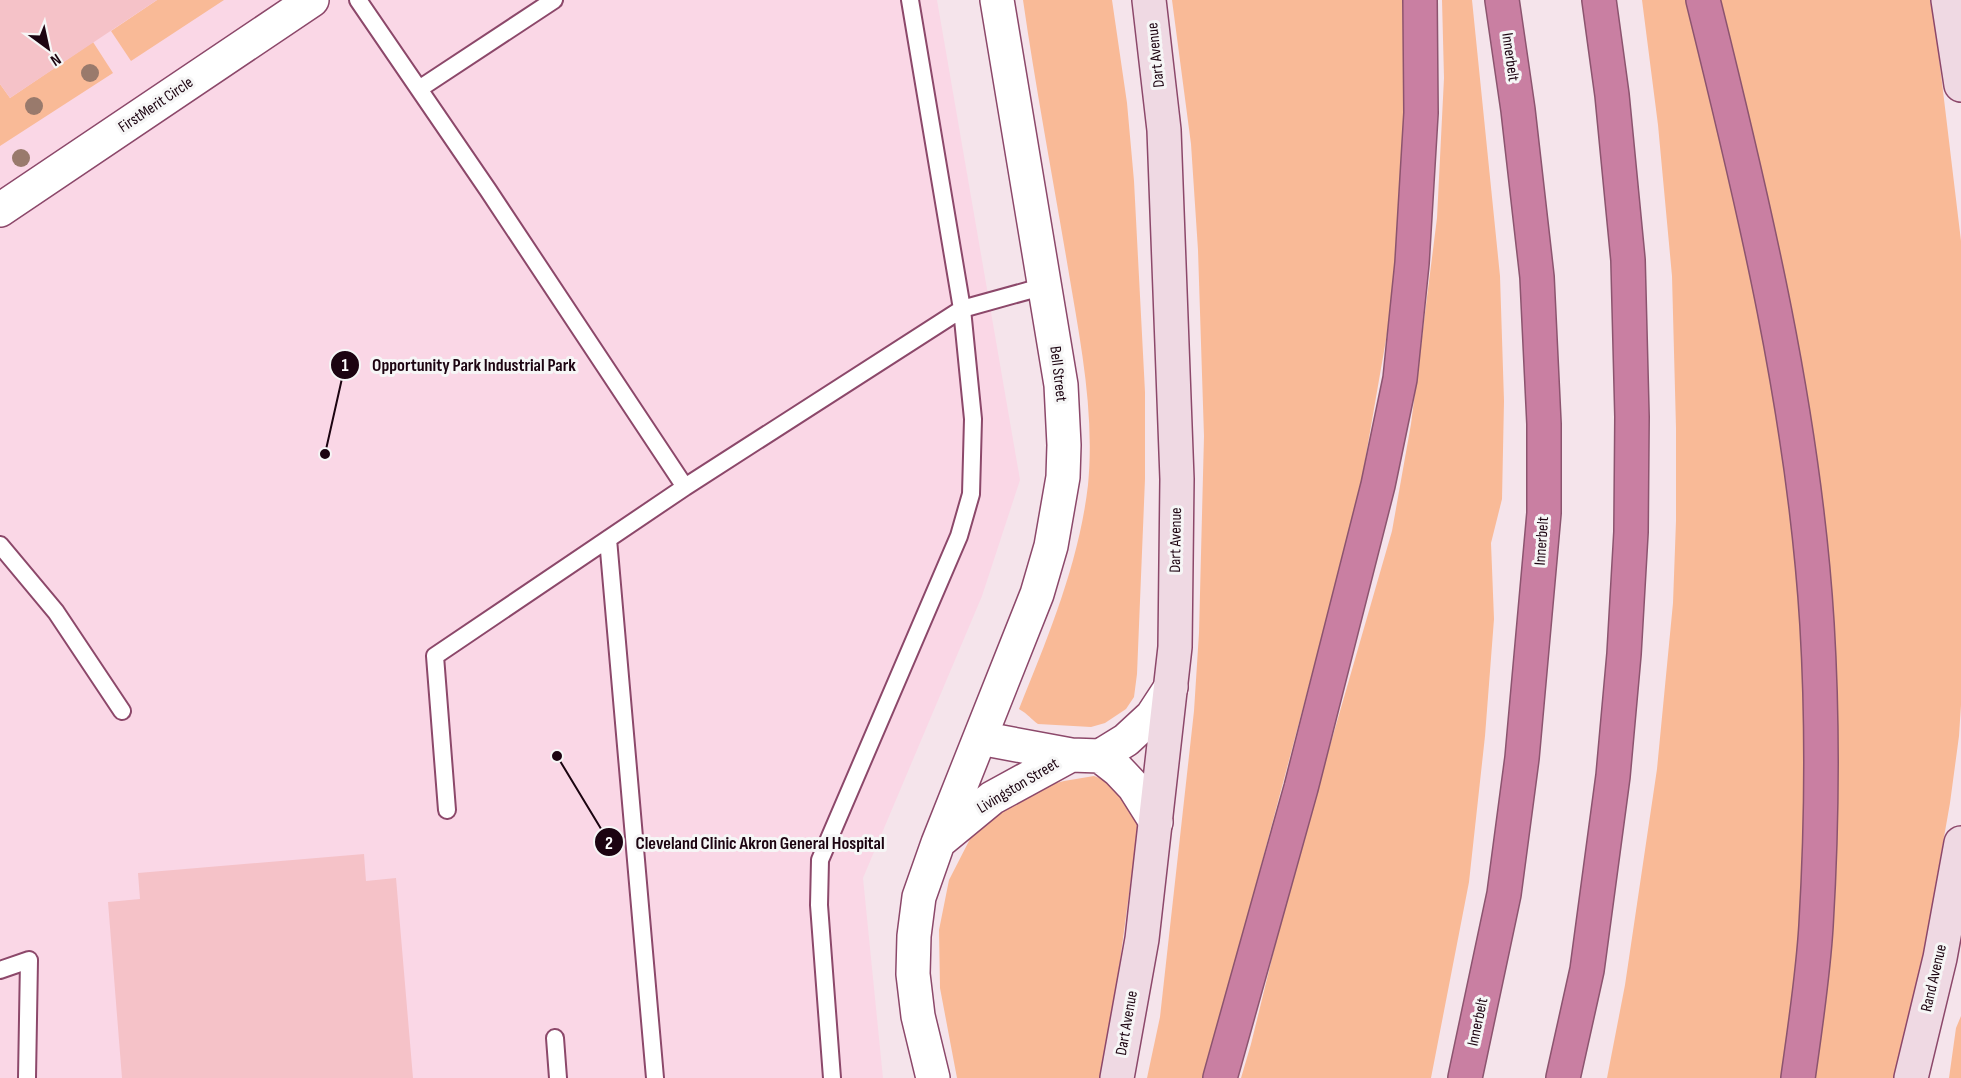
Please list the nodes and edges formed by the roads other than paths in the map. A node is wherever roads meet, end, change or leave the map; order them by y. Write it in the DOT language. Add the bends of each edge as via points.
graph roads {
  1 [pos="312,0"];
  2 [pos="358,0"];
  3 [pos="554,0"];
  4 [pos="910,0"];
  5 [pos="997,0"];
  6 [pos="1149,0"];
  7 [pos="1420,0"];
  8 [pos="1502,0"];
  9 [pos="1599,0"];
  10 [pos="1703,0"];
  11 [pos="1948,0"];
  12 [pos="1961,86"];
  13 [pos="419,89"];
  14 [pos="0,210"];
  15 [pos="1045,286"];
  16 [pos="962,309"];
  17 [pos="685,487"];
  18 [pos="608,539"];
  19 [pos="0,545"];
  20 [pos="1171,687"];
  21 [pos="122,711"];
  22 [pos="980,738"];
  23 [pos="1086,755"];
  24 [pos="447,810"];
  25 [pos="1156,822"];
  26 [pos="938,843"];
  27 [pos="1961,843"];
  28 [pos="0,970"];
  29 [pos="555,1038"];
  30 [pos="27,1078"];
  31 [pos="558,1078"];
  32 [pos="655,1078"];
  33 [pos="832,1078"];
  34 [pos="933,1078"];
  35 [pos="1117,1078"];
  36 [pos="1220,1078"];
  37 [pos="1465,1078"];
  38 [pos="1563,1078"];
  39 [pos="1798,1078"];
  40 [pos="1911,1078"];
  1 -- 14 [label="street, FirstMerit Circle"];
  2 -- 13 [label="lane"];
  3 -- 13 [label="lane"];
  4 -- 16 [label="lane"];
  5 -- 15 [label="street, Bell Street"];
  6 -- 20 [label="main road, Dart Avenue" via="1164,130 1177,479"];
  7 -- 36 [label="highway" via="1421,113 1400,380 1378,485 1301,788"];
  8 -- 37 [label="highway, Innerbelt" via="1537,277 1544,513 1522,758 1504,894"];
  9 -- 38 [label="highway" via="1628,260 1631,532 1613,776 1587,970"];
  10 -- 39 [label="highway" via="1779,327 1806,507 1817,622 1821,803 1816,928"];
  11 -- 12 [label="main road"];
  13 -- 17 [label="lane"];
  15 -- 16 [label="lane"];
  15 -- 22 [label="street, Bell Street" via="1061,385 1063,477 1051,546 1037,594"];
  16 -- 17 [label="lane"];
  16 -- 33 [label="lane" via="973,419 971,494 959,536 820,860 819,904"];
  17 -- 18 [label="lane"];
  18 -- 24 [label="lane" via="435,656"];
  18 -- 32 [label="lane"];
  19 -- 21 [label="lane" via="56,612"];
  20 -- 23 [label="street, Livingston Street" via="1152,716 1126,740"];
  20 -- 25 [label="main road, Dart Avenue"];
  22 -- 23 [label="street, Livingston Street"];
  22 -- 26 [label="street, Livingston Street"];
  23 -- 25 [label="street, Livingston Street" via="1118,770"];
  23 -- 26 [label="street, Livingston Street" via="992,798"];
  25 -- 35 [label="main road, Dart Avenue" via="1142,939"];
  26 -- 34 [label="street, Livingston Street" via="919,897 914,965 918,1016"];
  27 -- 40 [label="main road, Rand Avenue" via="1940,958"];
  28 -- 30 [label="lane" via="29,960"];
  29 -- 31 [label="lane"];
}
